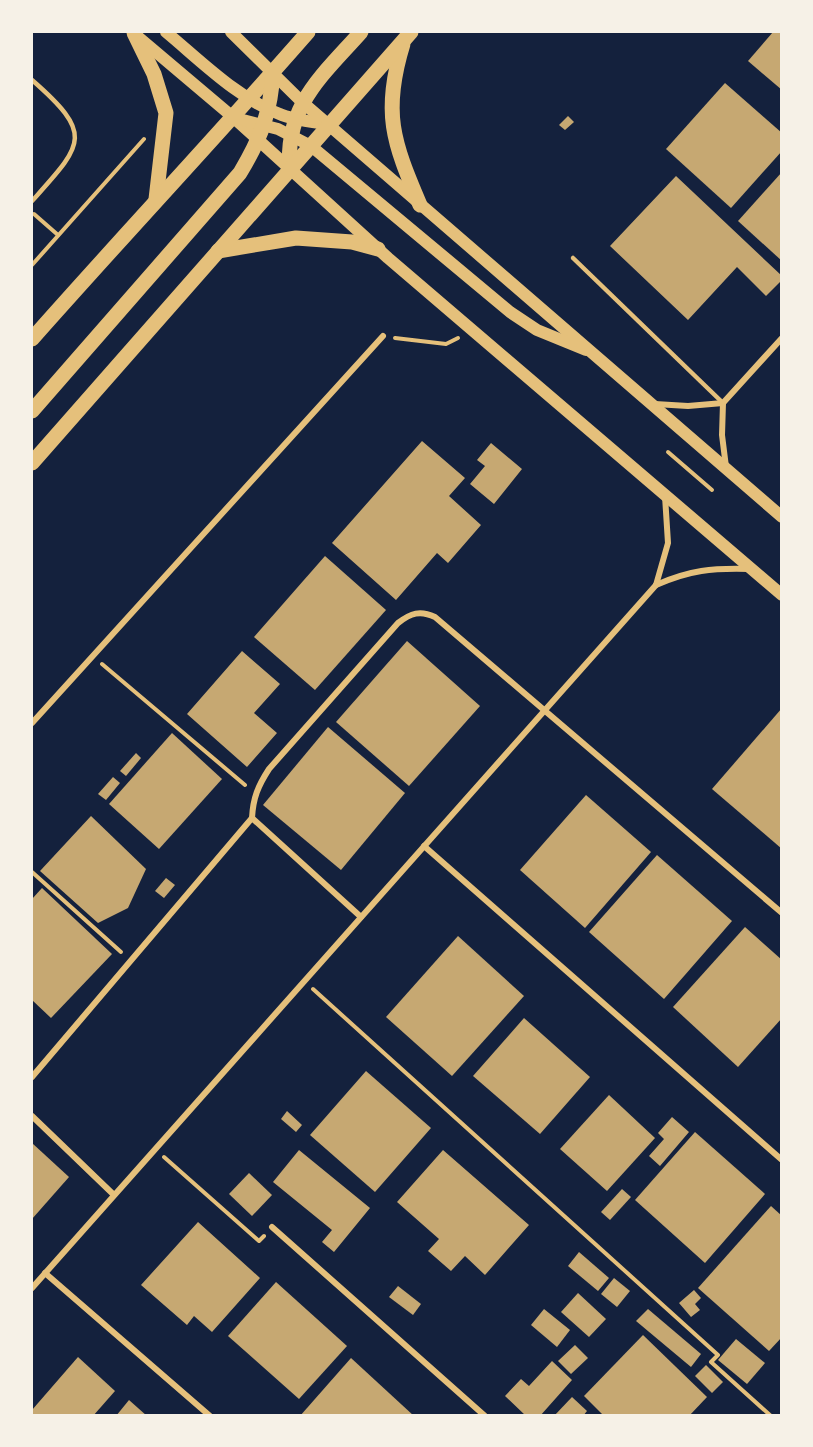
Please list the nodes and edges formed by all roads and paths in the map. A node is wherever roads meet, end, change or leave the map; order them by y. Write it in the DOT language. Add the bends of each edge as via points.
graph roads {
  1 [pos="133,32"];
  2 [pos="166,32"];
  3 [pos="231,32"];
  4 [pos="308,32"];
  5 [pos="361,32"];
  6 [pos="408,35"];
  7 [pos="273,71"];
  8 [pos="32,80"];
  9 [pos="250,99"];
  10 [pos="302,102"];
  11 [pos="267,117"];
  12 [pos="234,118"];
  13 [pos="294,119"];
  14 [pos="328,124"];
  15 [pos="147,134"];
  16 [pos="290,134"];
  17 [pos="259,142"];
  18 [pos="311,146"];
  19 [pos="290,171"];
  20 [pos="156,199"];
  21 [pos="32,201"];
  22 [pos="420,206"];
  23 [pos="32,211"];
  24 [pos="58,235"];
  25 [pos="378,249"];
  26 [pos="218,252"];
  27 [pos="573,258"];
  28 [pos="32,265"];
  29 [pos="473,330"];
  30 [pos="383,336"];
  31 [pos="782,338"];
  32 [pos="32,339"];
  33 [pos="594,353"];
  34 [pos="723,403"];
  35 [pos="652,404"];
  36 [pos="32,411"];
  37 [pos="668,452"];
  38 [pos="32,463"];
  39 [pos="726,467"];
  40 [pos="712,490"];
  41 [pos="665,496"];
  42 [pos="782,517"];
  43 [pos="751,569"];
  44 [pos="656,585"];
  45 [pos="782,596"];
  46 [pos="93,656"];
  47 [pos="546,709"];
  48 [pos="32,723"];
  49 [pos="253,802"];
  50 [pos="252,818"];
  51 [pos="424,846"];
  52 [pos="32,873"];
  53 [pos="782,913"];
  54 [pos="361,917"];
  55 [pos="131,961"];
  56 [pos="304,981"];
  57 [pos="32,1077"];
  58 [pos="32,1116"];
  59 [pos="154,1149"];
  60 [pos="782,1160"];
  61 [pos="114,1195"];
  62 [pos="272,1227"];
  63 [pos="45,1273"];
  64 [pos="32,1288"];
  65 [pos="210,1416"];
  66 [pos="485,1416"];
  67 [pos="771,1416"];
  1 -- 12 [label="main road"];
  1 -- 20 [label="main road" via="154,74 166,113"];
  2 -- 9 [label="main road"];
  3 -- 7 [label="main road"];
  4 -- 7 [label="main road"];
  5 -- 10 [label="main road"];
  6 -- 14 [label="main road"];
  6 -- 22 [label="main road" via="394,71 391,118 404,168"];
  7 -- 9 [label="main road"];
  7 -- 10 [label="main road"];
  7 -- 11 [label="main road"];
  8 -- 21 [label="lane" via="69,116 74,137 69,158"];
  9 -- 11 [label="main road"];
  9 -- 12 [label="main road"];
  10 -- 13 [label="main road"];
  10 -- 14 [label="main road"];
  11 -- 12 [label="main road"];
  11 -- 13 [label="main road"];
  11 -- 16 [label="main road"];
  11 -- 17 [label="main road"];
  12 -- 17 [label="main road"];
  12 -- 20 [label="main road"];
  13 -- 14 [label="main road"];
  13 -- 16 [label="main road"];
  14 -- 18 [label="main road"];
  14 -- 22 [label="main road"];
  15 -- 24 [label="path"];
  16 -- 18 [label="main road"];
  16 -- 19 [label="main road"];
  17 -- 19 [label="main road"];
  17 -- 36 [label="main road" via="240,172"];
  18 -- 19 [label="main road"];
  18 -- 33 [label="main road" via="510,312 537,330"];
  19 -- 25 [label="main road"];
  19 -- 26 [label="main road"];
  20 -- 32 [label="main road"];
  22 -- 33 [label="main road"];
  23 -- 24 [label="path"];
  24 -- 28 [label="path"];
  25 -- 26 [label="main road" via="352,242 296,238"];
  25 -- 29 [label="main road"];
  26 -- 38 [label="main road"];
  27 -- 34 [label="lane"];
  29 -- 30 [label="path" via="446,345"];
  29 -- 41 [label="main road"];
  30 -- 46 [label="street"];
  31 -- 34 [label="street"];
  33 -- 35 [label="main road"];
  34 -- 35 [label="street"];
  34 -- 39 [label="street"];
  35 -- 39 [label="main road"];
  37 -- 40 [label="path"];
  39 -- 42 [label="main road"];
  41 -- 43 [label="main road"];
  41 -- 44 [label="street" via="668,543"];
  43 -- 44 [label="street" via="700,569"];
  43 -- 45 [label="main road"];
  44 -- 47 [label="street"];
  46 -- 48 [label="street"];
  46 -- 49 [label="path" via="244,784"];
  47 -- 49 [label="street" via="435,617 425,612 414,613 398,623 269,769"];
  47 -- 51 [label="street"];
  47 -- 53 [label="street"];
  49 -- 50 [label="street"];
  50 -- 54 [label="street"];
  50 -- 55 [label="street"];
  51 -- 54 [label="street"];
  51 -- 60 [label="street"];
  52 -- 55 [label="path"];
  54 -- 56 [label="street"];
  55 -- 57 [label="street"];
  56 -- 59 [label="street"];
  56 -- 67 [label="path" via="718,1355 711,1362"];
  58 -- 61 [label="street"];
  59 -- 61 [label="street"];
  59 -- 62 [label="path" via="259,1241"];
  61 -- 63 [label="street"];
  62 -- 66 [label="street"];
  63 -- 64 [label="street"];
  63 -- 65 [label="street"];
}
